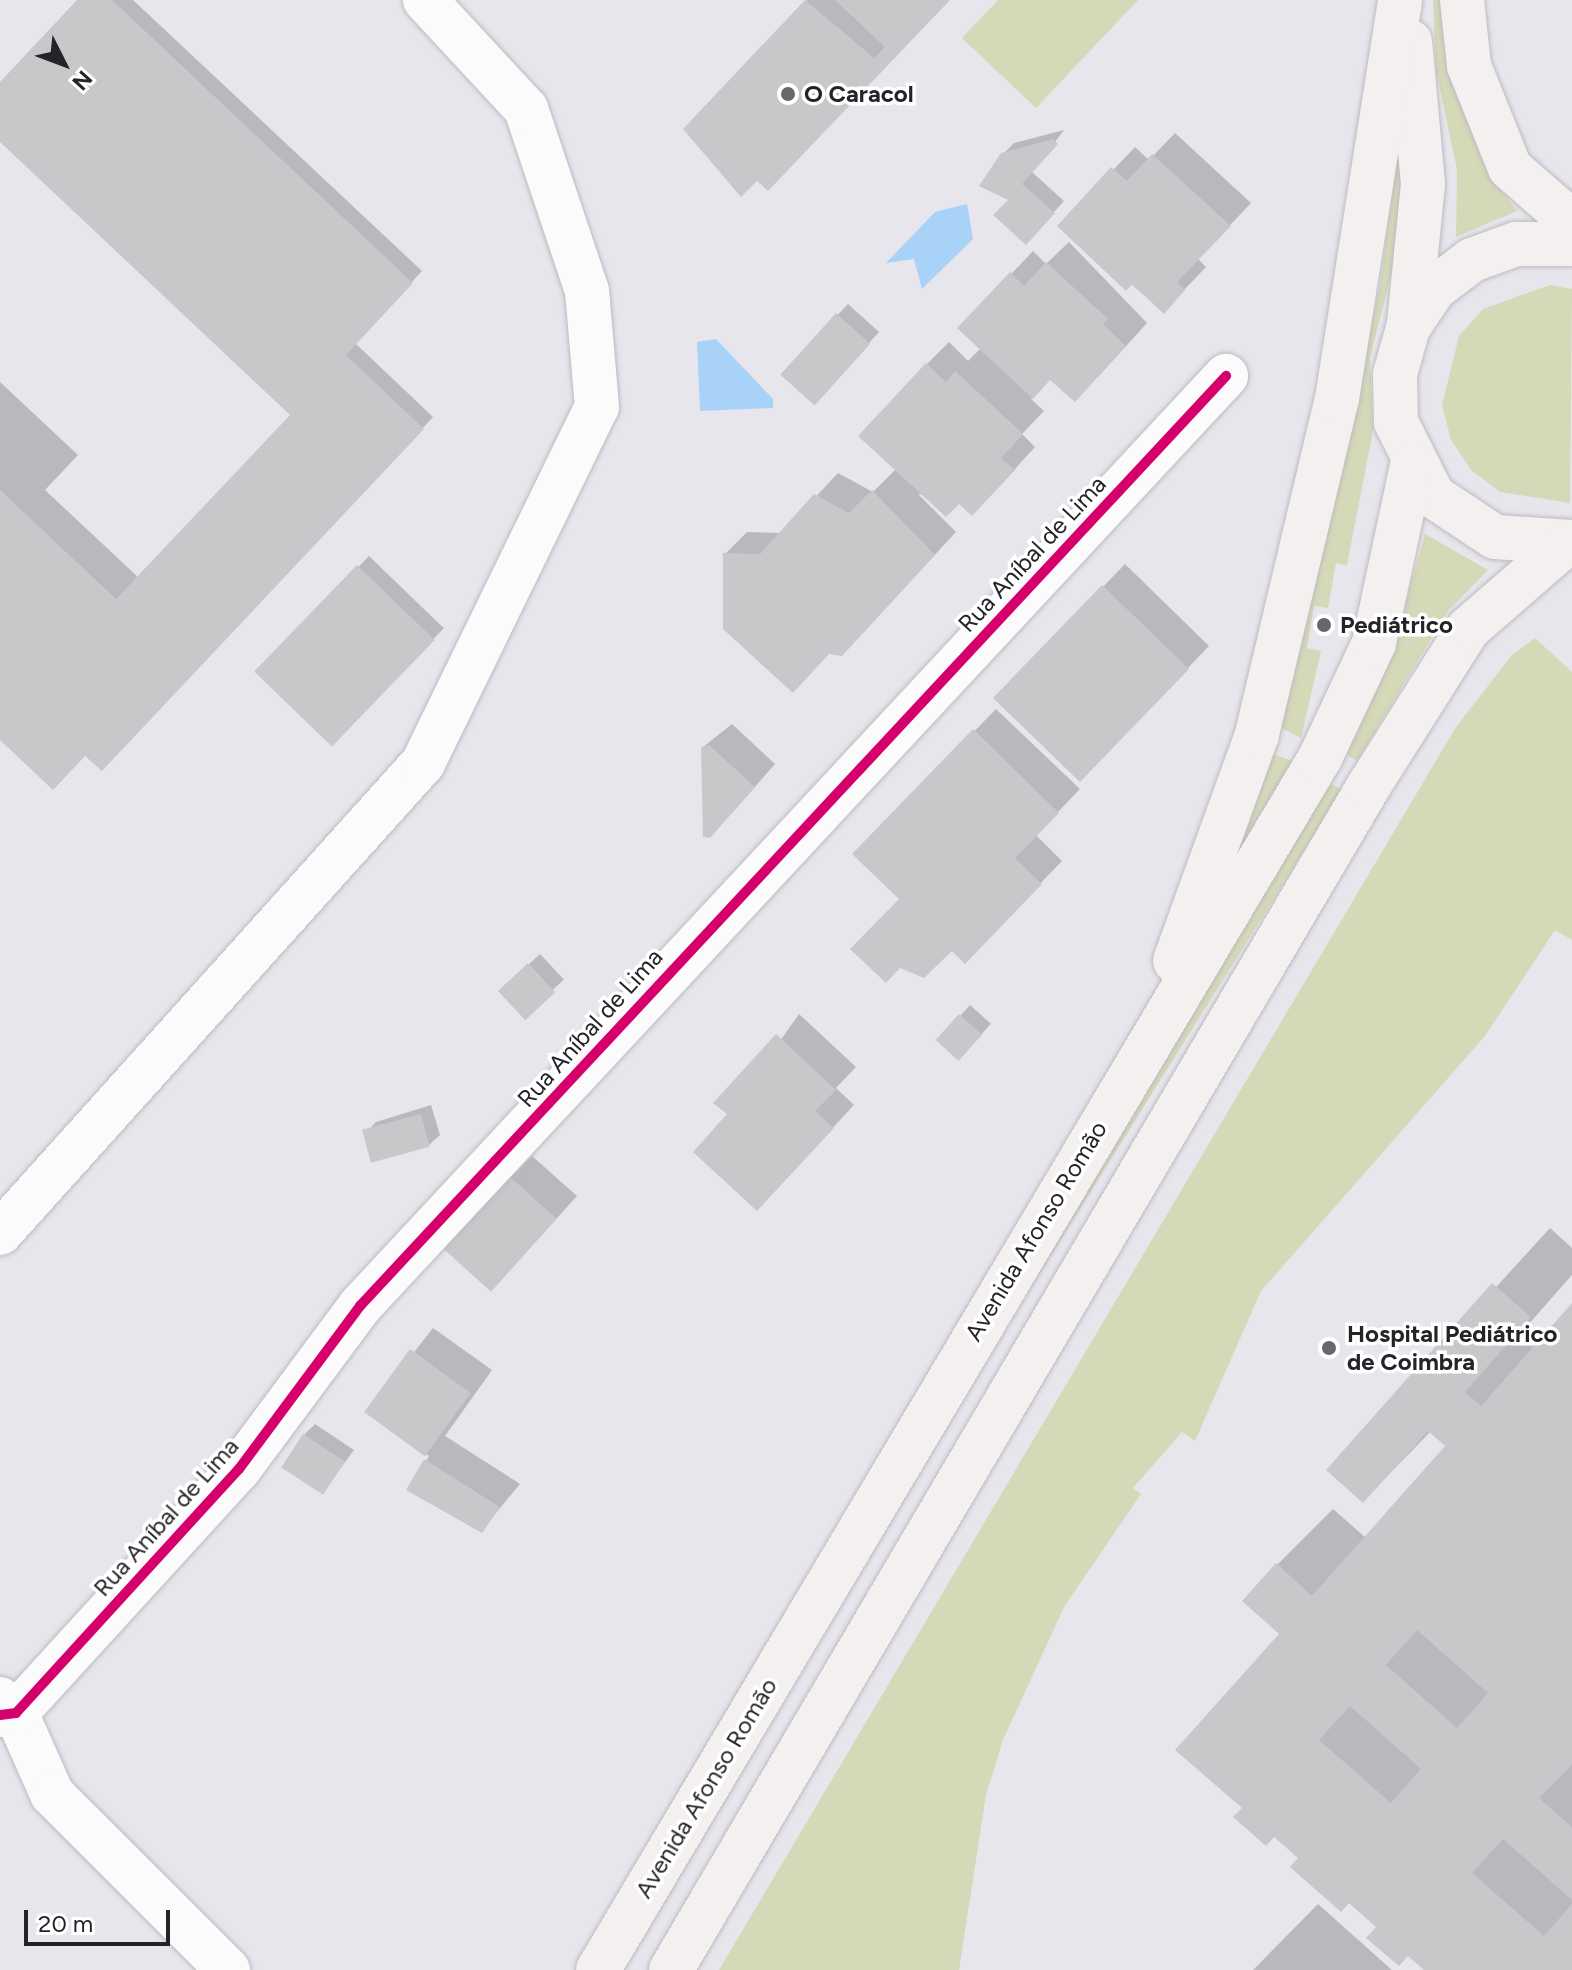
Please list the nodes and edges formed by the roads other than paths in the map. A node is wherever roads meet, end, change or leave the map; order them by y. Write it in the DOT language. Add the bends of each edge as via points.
graph roads {
  1 [pos="425,0"];
  2 [pos="1403,0"];
  3 [pos="1462,0"];
  4 [pos="1572,222"];
  5 [pos="1572,244"];
  6 [pos="1408,328"];
  7 [pos="1226,376"];
  8 [pos="1412,466"];
  9 [pos="1570,543"];
  10 [pos="1140,1057"];
  11 [pos="0,1233"];
  12 [pos="5,1709"];
  13 [pos="228,1970"];
  14 [pos="598,1970"];
  15 [pos="671,1970"];
  1 -- 11 [label="street" via="526,109 587,291 597,407 423,763"];
  2 -- 6 [label="main road" via="1423,184"];
  2 -- 10 [label="main road" via="1337,399 1257,734"];
  3 -- 4 [label="main road" via="1469,66 1510,168"];
  5 -- 6 [label="main road" via="1516,244 1472,260 1434,289"];
  6 -- 8 [label="main road" via="1395,374 1396,422"];
  7 -- 12 [label="street, Rua Aníbal de Lima" via="360,1306 239,1469"];
  8 -- 9 [label="main road" via="1462,520 1530,544"];
  8 -- 10 [label="main road, Avenida Afonso Romão" via="1368,657 1320,758"];
  9 -- 15 [label="main road" via="1468,629 1370,784"];
  10 -- 14 [label="main road, Avenida Afonso Romão"];
  12 -- 13 [label="street" via="52,1794"];
}
